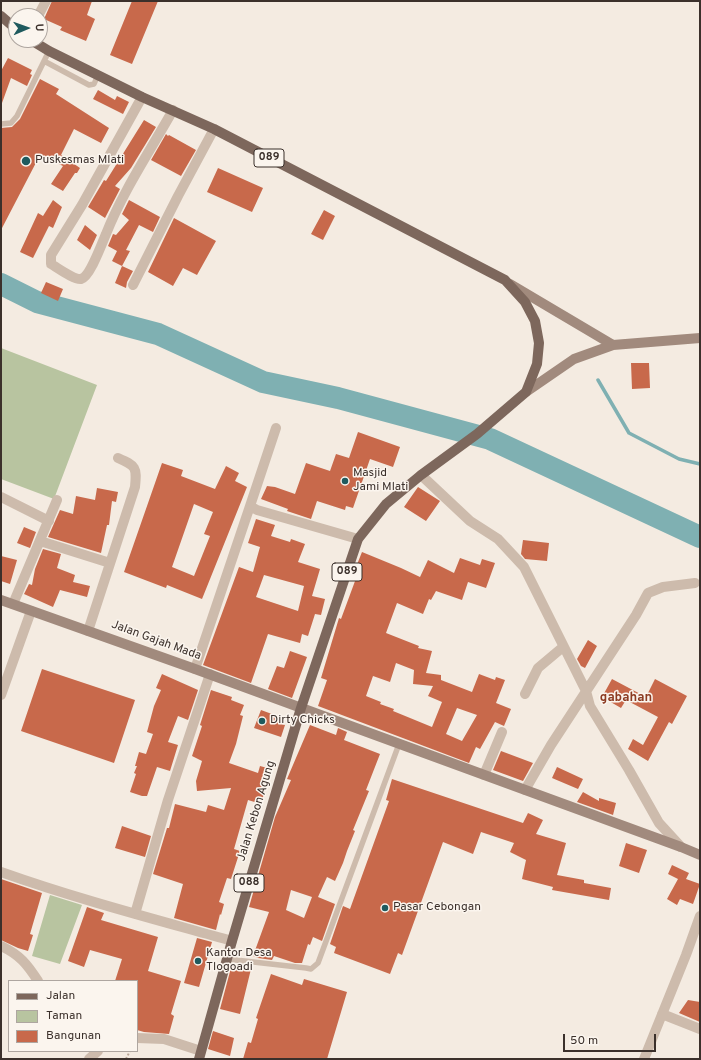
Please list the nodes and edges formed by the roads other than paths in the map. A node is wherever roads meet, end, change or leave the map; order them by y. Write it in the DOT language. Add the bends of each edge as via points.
graph roads {
  1 [pos="44,48"];
  2 [pos="49,51"];
  3 [pos="44,61"];
  4 [pos="98,75"];
  5 [pos="142,97"];
  6 [pos="173,110"];
  7 [pos="1,124"];
  8 [pos="214,129"];
  9 [pos="505,280"];
  10 [pos="133,285"];
  11 [pos="700,338"];
  12 [pos="613,345"];
  13 [pos="526,392"];
  14 [pos="276,428"];
  15 [pos="118,458"];
  16 [pos="421,475"];
  17 [pos="1,497"];
  18 [pos="57,500"];
  19 [pos="250,506"];
  20 [pos="49,521"];
  21 [pos="358,539"];
  22 [pos="40,541"];
  23 [pos="110,564"];
  24 [pos="695,583"];
  25 [pos="1,600"];
  26 [pos="13,604"];
  27 [pos="31,611"];
  28 [pos="88,631"];
  29 [pos="563,647"];
  30 [pos="195,669"];
  31 [pos="210,674"];
  32 [pos="586,691"];
  33 [pos="525,694"];
  34 [pos="1,695"];
  35 [pos="301,708"];
  36 [pos="502,732"];
  37 [pos="399,744"];
  38 [pos="484,775"];
  39 [pos="525,790"];
  40 [pos="680,847"];
  41 [pos="700,855"];
  42 [pos="1,872"];
  43 [pos="135,914"];
  44 [pos="700,916"];
  45 [pos="232,941"];
  46 [pos="1,946"];
  47 [pos="227,959"];
  48 [pos="37,980"];
  49 [pos="662,1014"];
  50 [pos="700,1029"];
  51 [pos="138,1038"];
  52 [pos="97,1052"];
  53 [pos="200,1055"];
  54 [pos="89,1059"];
  55 [pos="644,1059"];
  1 -- 2 [label="main road, 089"];
  2 -- 3 [label="lane"];
  2 -- 4 [label="main road, 089"];
  3 -- 4 [label="lane" via="89,85 94,84"];
  3 -- 7 [label="lane" via="17,116 11,123"];
  4 -- 5 [label="main road, 089"];
  5 -- 6 [label="main road, 089"];
  5 -- 6 [label="street" via="52,255 51,264 74,278 81,279 88,273 130,185"];
  6 -- 8 [label="main road, 089"];
  8 -- 9 [label="main road, 089"];
  8 -- 10 [label="street"];
  9 -- 12 [label="main road"];
  9 -- 13 [label="main road, 089" via="525,302 535,321 539,342 537,364"];
  11 -- 12 [label="main road"];
  12 -- 13 [label="main road" via="574,359"];
  13 -- 16 [label="main road, 089" via="477,434"];
  14 -- 19 [label="street"];
  15 -- 23 [label="street" via="132,464 136,470 136,477"];
  16 -- 21 [label="main road, 089" via="386,504"];
  16 -- 29 [label="street" via="470,521 498,539 524,567"];
  17 -- 20 [label="street"];
  18 -- 20 [label="street"];
  19 -- 21 [label="street"];
  19 -- 30 [label="street"];
  20 -- 22 [label="street"];
  21 -- 35 [label="main road, 089"];
  22 -- 23 [label="street"];
  22 -- 26 [label="street"];
  23 -- 28 [label="street"];
  24 -- 32 [label="street" via="663,587 648,593"];
  25 -- 26 [label="main road, Jalan Gajah Mada"];
  26 -- 27 [label="main road, Jalan Gajah Mada"];
  27 -- 28 [label="main road, Jalan Gajah Mada"];
  27 -- 34 [label="street"];
  28 -- 30 [label="main road, Jalan Gajah Mada"];
  29 -- 32 [label="street"];
  29 -- 33 [label="street" via="538,668"];
  30 -- 31 [label="main road, Jalan Gajah Mada"];
  31 -- 35 [label="main road, Jalan Gajah Mada"];
  31 -- 43 [label="street" via="168,800"];
  32 -- 39 [label="street"];
  32 -- 40 [label="street" via="590,706 659,823"];
  35 -- 37 [label="main road, Jalan Gajah Mada"];
  35 -- 45 [label="main road, Jalan Kebon Agung / 088"];
  36 -- 38 [label="street"];
  37 -- 38 [label="main road, Jalan Gajah Mada"];
  37 -- 47 [label="lane" via="318,964 311,969"];
  38 -- 39 [label="main road, Jalan Gajah Mada"];
  39 -- 40 [label="main road, Jalan Gajah Mada"];
  40 -- 41 [label="main road, Jalan Gajah Mada"];
  42 -- 43 [label="street"];
  43 -- 45 [label="street"];
  44 -- 49 [label="street"];
  45 -- 47 [label="main road, Jalan Kebon Agung / 088"];
  46 -- 48 [label="street" via="14,952 27,964"];
  47 -- 53 [label="main road, Jalan Kebon Agung / 088"];
  49 -- 50 [label="street"];
  49 -- 55 [label="street"];
  51 -- 53 [label="street" via="164,1039"];
  52 -- 54 [label="street"];
}
